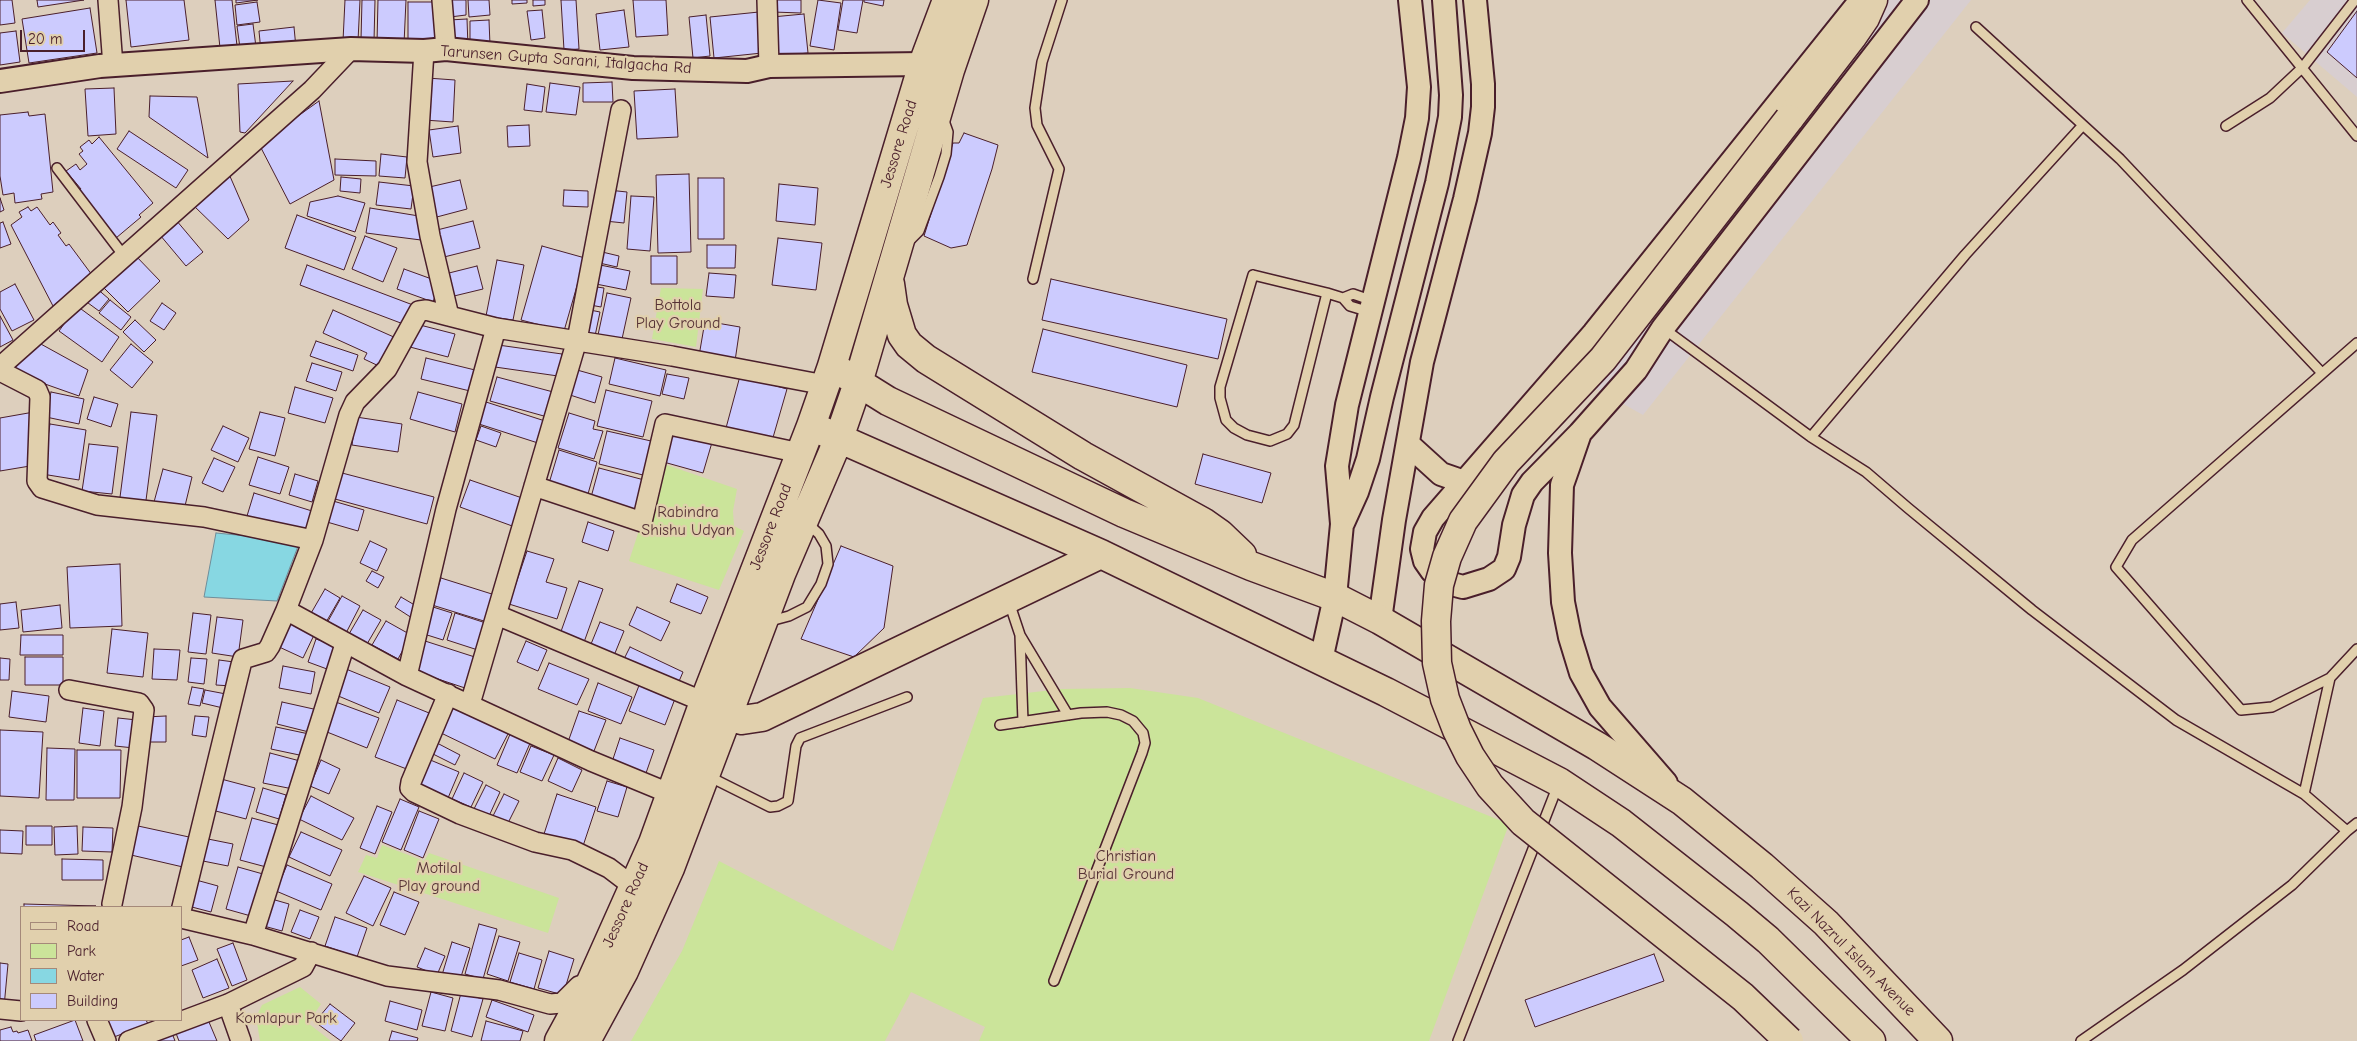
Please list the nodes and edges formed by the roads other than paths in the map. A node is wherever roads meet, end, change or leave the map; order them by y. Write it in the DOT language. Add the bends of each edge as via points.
graph roads {
  1 [pos="108,0"];
  2 [pos="442,0"];
  3 [pos="767,0"];
  4 [pos="946,0"];
  5 [pos="974,0"];
  6 [pos="1062,0"];
  7 [pos="1410,0"];
  8 [pos="1444,0"];
  9 [pos="1475,0"];
  10 [pos="1861,0"];
  11 [pos="1873,0"];
  12 [pos="1917,0"];
  13 [pos="2247,0"];
  14 [pos="2356,0"];
  15 [pos="1976,27"];
  16 [pos="351,49"];
  17 [pos="446,49"];
  18 [pos="424,51"];
  19 [pos="923,64"];
  20 [pos="112,66"];
  21 [pos="769,66"];
  22 [pos="2303,67"];
  23 [pos="0,81"];
  24 [pos="621,110"];
  25 [pos="2083,125"];
  26 [pos="2226,126"];
  27 [pos="2357,136"];
  28 [pos="56,168"];
  29 [pos="124,256"];
  30 [pos="889,275"];
  31 [pos="1033,280"];
  32 [pos="1327,293"];
  33 [pos="1371,307"];
  34 [pos="449,316"];
  35 [pos="496,328"];
  36 [pos="1663,328"];
  37 [pos="577,340"];
  38 [pos="2357,343"];
  39 [pos="0,369"];
  40 [pos="2322,373"];
  41 [pos="828,376"];
  42 [pos="858,383"];
  43 [pos="811,426"];
  44 [pos="1580,433"];
  45 [pos="1811,437"];
  46 [pos="839,438"];
  47 [pos="1408,444"];
  48 [pos="800,453"];
  49 [pos="1464,482"];
  50 [pos="534,486"];
  51 [pos="804,521"];
  52 [pos="1342,524"];
  53 [pos="312,540"];
  54 [pos="1101,554"];
  55 [pos="1251,566"];
  56 [pos="1334,597"];
  57 [pos="1008,598"];
  58 [pos="286,610"];
  59 [pos="497,615"];
  60 [pos="764,619"];
  61 [pos="1380,620"];
  62 [pos="1020,635"];
  63 [pos="345,644"];
  64 [pos="2357,649"];
  65 [pos="1321,660"];
  66 [pos="407,676"];
  67 [pos="2330,678"];
  68 [pos="69,690"];
  69 [pos="448,694"];
  70 [pos="907,697"];
  71 [pos="704,702"];
  72 [pos="470,704"];
  73 [pos="1068,715"];
  74 [pos="728,716"];
  75 [pos="1023,722"];
  76 [pos="1000,725"];
  77 [pos="706,774"];
  78 [pos="1559,782"];
  79 [pos="671,794"];
  80 [pos="2304,794"];
  81 [pos="1682,801"];
  82 [pos="2357,823"];
  83 [pos="2347,831"];
  84 [pos="634,887"];
  85 [pos="116,906"];
  86 [pos="182,907"];
  87 [pos="182,918"];
  88 [pos="253,935"];
  89 [pos="311,952"];
  90 [pos="1054,981"];
  91 [pos="601,989"];
  92 [pos="228,1004"];
  93 [pos="0,1009"];
  94 [pos="20,1012"];
  95 [pos="97,1021"];
  96 [pos="106,1041"];
  97 [pos="129,1041"];
  98 [pos="241,1041"];
  99 [pos="559,1041"];
  100 [pos="586,1041"];
  101 [pos="1458,1041"];
  102 [pos="1789,1041"];
  103 [pos="1871,1041"];
  104 [pos="1938,1041"];
  105 [pos="2081,1041"];
  1 -- 20 [label="street"];
  2 -- 17 [label="street"];
  3 -- 21 [label="street"];
  4 -- 19 [label="main road, Jessore Road"];
  5 -- 30 [label="main road, Jessore Road"];
  6 -- 31 [label="lane" via="1042,62 1035,108 1037,125 1059,169"];
  7 -- 33 [label="street" via="1419,87 1417,118"];
  8 -- 52 [label="street" via="1452,95 1450,117 1437,183 1368,459"];
  9 -- 47 [label="street" via="1483,84 1480,133 1422,362"];
  10 -- 49 [label="street" via="1594,333"];
  11 -- 102 [label="main road, bridge" via="1852,37 1603,359 1506,462 1463,520 1439,585 1436,621 1437,663 1445,699 1470,756 1490,786 1523,822 1721,979"];
  12 -- 36 [label="street"];
  13 -- 22 [label="lane"];
  14 -- 22 [label="lane"];
  15 -- 25 [label="lane"];
  16 -- 18 [label="street, Tarunsen Gupta Sarani, Italgacha Rd"];
  16 -- 20 [label="street, Tarunsen Gupta Sarani, Italgacha Rd"];
  16 -- 29 [label="street" via="312,90"];
  17 -- 18 [label="street, Tarunsen Gupta Sarani, Italgacha Rd"];
  17 -- 21 [label="street, Tarunsen Gupta Sarani, Italgacha Rd" via="633,68 747,70"];
  18 -- 34 [label="street" via="417,162"];
  19 -- 21 [label="street, Tarunsen Gupta Sarani, Italgacha Rd"];
  19 -- 41 [label="main road, Jessore Road"];
  20 -- 23 [label="street, Tarunsen Gupta Sarani, Italgacha Rd"];
  22 -- 26 [label="lane" via="2270,98"];
  22 -- 27 [label="lane"];
  24 -- 37 [label="street"];
  25 -- 40 [label="lane" via="2120,159"];
  25 -- 45 [label="lane" via="1965,255"];
  28 -- 29 [label="lane"];
  29 -- 39 [label="street"];
  30 -- 42 [label="main road, Jessore Road"];
  30 -- 55 [label="main road" via="898,325 909,345 926,359 1083,456 1203,522 1231,543"];
  32 -- 32 [label="lane" via="1294,425 1287,434 1270,441 1234,428 1222,411 1220,387 1252,275"];
  32 -- 33 [label="lane" via="1343,298 1350,306"];
  33 -- 52 [label="street" via="1346,406 1338,455"];
  34 -- 35 [label="street"];
  34 -- 53 [label="street" via="419,311 387,369 355,402"];
  35 -- 37 [label="street"];
  35 -- 66 [label="street" via="446,510"];
  36 -- 44 [label="street" via="1636,370"];
  36 -- 45 [label="lane"];
  37 -- 41 [label="street"];
  37 -- 50 [label="street"];
  38 -- 40 [label="lane"];
  39 -- 53 [label="street" via="37,390 40,397 37,481 42,488 97,505 204,518"];
  40 -- 67 [label="lane" via="2132,540 2116,568 2241,710 2272,707"];
  41 -- 42 [label="main road, Kazi Nazrul Islam Avenue"];
  41 -- 43 [label="main road, Jessore Road"];
  42 -- 46 [label="main road, Jessore Road"];
  42 -- 55 [label="main road, Kazi Nazrul Islam Avenue" via="888,401 1124,513"];
  43 -- 46 [label="main road"];
  43 -- 48 [label="main road, Jessore Road"];
  44 -- 49 [label="street" via="1532,482 1523,496 1514,525 1510,557 1504,569 1489,579 1463,587 1448,583 1432,571 1422,549 1434,518"];
  44 -- 81 [label="street" via="1562,485 1560,552 1563,602 1570,637 1581,673 1600,707"];
  45 -- 80 [label="lane" via="1866,472 2032,610 2176,720"];
  46 -- 51 [label="main road, Jessore Road"];
  46 -- 54 [label="main road"];
  47 -- 49 [label="street" via="1441,474"];
  47 -- 61 [label="street"];
  48 -- 50 [label="street" via="665,424 642,522"];
  48 -- 71 [label="main road, Jessore Road"];
  50 -- 59 [label="street"];
  51 -- 60 [label="main road, Jessore Road"];
  51 -- 60 [label="lane" via="819,534 826,546 828,564 821,584 807,607 782,618"];
  52 -- 56 [label="street"];
  53 -- 58 [label="street"];
  54 -- 57 [label="main road"];
  54 -- 65 [label="main road"];
  55 -- 56 [label="main road, Kazi Nazrul Islam Avenue"];
  56 -- 61 [label="main road, Kazi Nazrul Islam Avenue"];
  56 -- 65 [label="street"];
  57 -- 62 [label="lane"];
  57 -- 74 [label="main road" via="762,717 742,720"];
  58 -- 63 [label="street"];
  58 -- 86 [label="street" via="266,652 243,658"];
  59 -- 71 [label="street"];
  59 -- 72 [label="street"];
  60 -- 74 [label="main road, Jessore Road"];
  61 -- 81 [label="main road, Kazi Nazrul Islam Avenue" via="1561,724"];
  62 -- 73 [label="lane"];
  62 -- 75 [label="lane"];
  63 -- 66 [label="street"];
  63 -- 88 [label="street"];
  64 -- 67 [label="lane"];
  65 -- 78 [label="main road"];
  66 -- 69 [label="street"];
  67 -- 80 [label="lane"];
  68 -- 85 [label="street" via="139,703 144,710"];
  69 -- 72 [label="street"];
  69 -- 84 [label="street" via="410,788 460,814 535,842 572,850 608,868"];
  70 -- 77 [label="lane" via="800,738 788,801 778,806 770,807"];
  71 -- 79 [label="main road, Jessore Road"];
  72 -- 79 [label="street" via="591,761"];
  73 -- 75 [label="lane"];
  73 -- 90 [label="lane" via="1121,714 1143,732 1145,743"];
  74 -- 77 [label="main road, Jessore Road"];
  75 -- 76 [label="lane"];
  77 -- 91 [label="main road, Jessore Road" via="670,868 624,971"];
  78 -- 101 [label="lane"];
  78 -- 103 [label="main road" via="1621,823 1737,914"];
  79 -- 84 [label="main road, Jessore Road"];
  80 -- 83 [label="lane"];
  81 -- 104 [label="main road, Kazi Nazrul Islam Avenue" via="1826,923"];
  82 -- 83 [label="lane"];
  83 -- 105 [label="lane" via="2292,885 2183,970"];
  84 -- 91 [label="main road, Jessore Road"];
  87 -- 88 [label="street"];
  88 -- 89 [label="street"];
  89 -- 91 [label="street" via="387,976 499,990 550,1004 562,1002 579,986"];
  89 -- 92 [label="street" via="302,967"];
  91 -- 99 [label="main road, Jessore Road"];
  91 -- 100 [label="main road, Jessore Road"];
  92 -- 97 [label="street"];
  92 -- 98 [label="street"];
  93 -- 94 [label="street"];
  95 -- 96 [label="street"];
}
